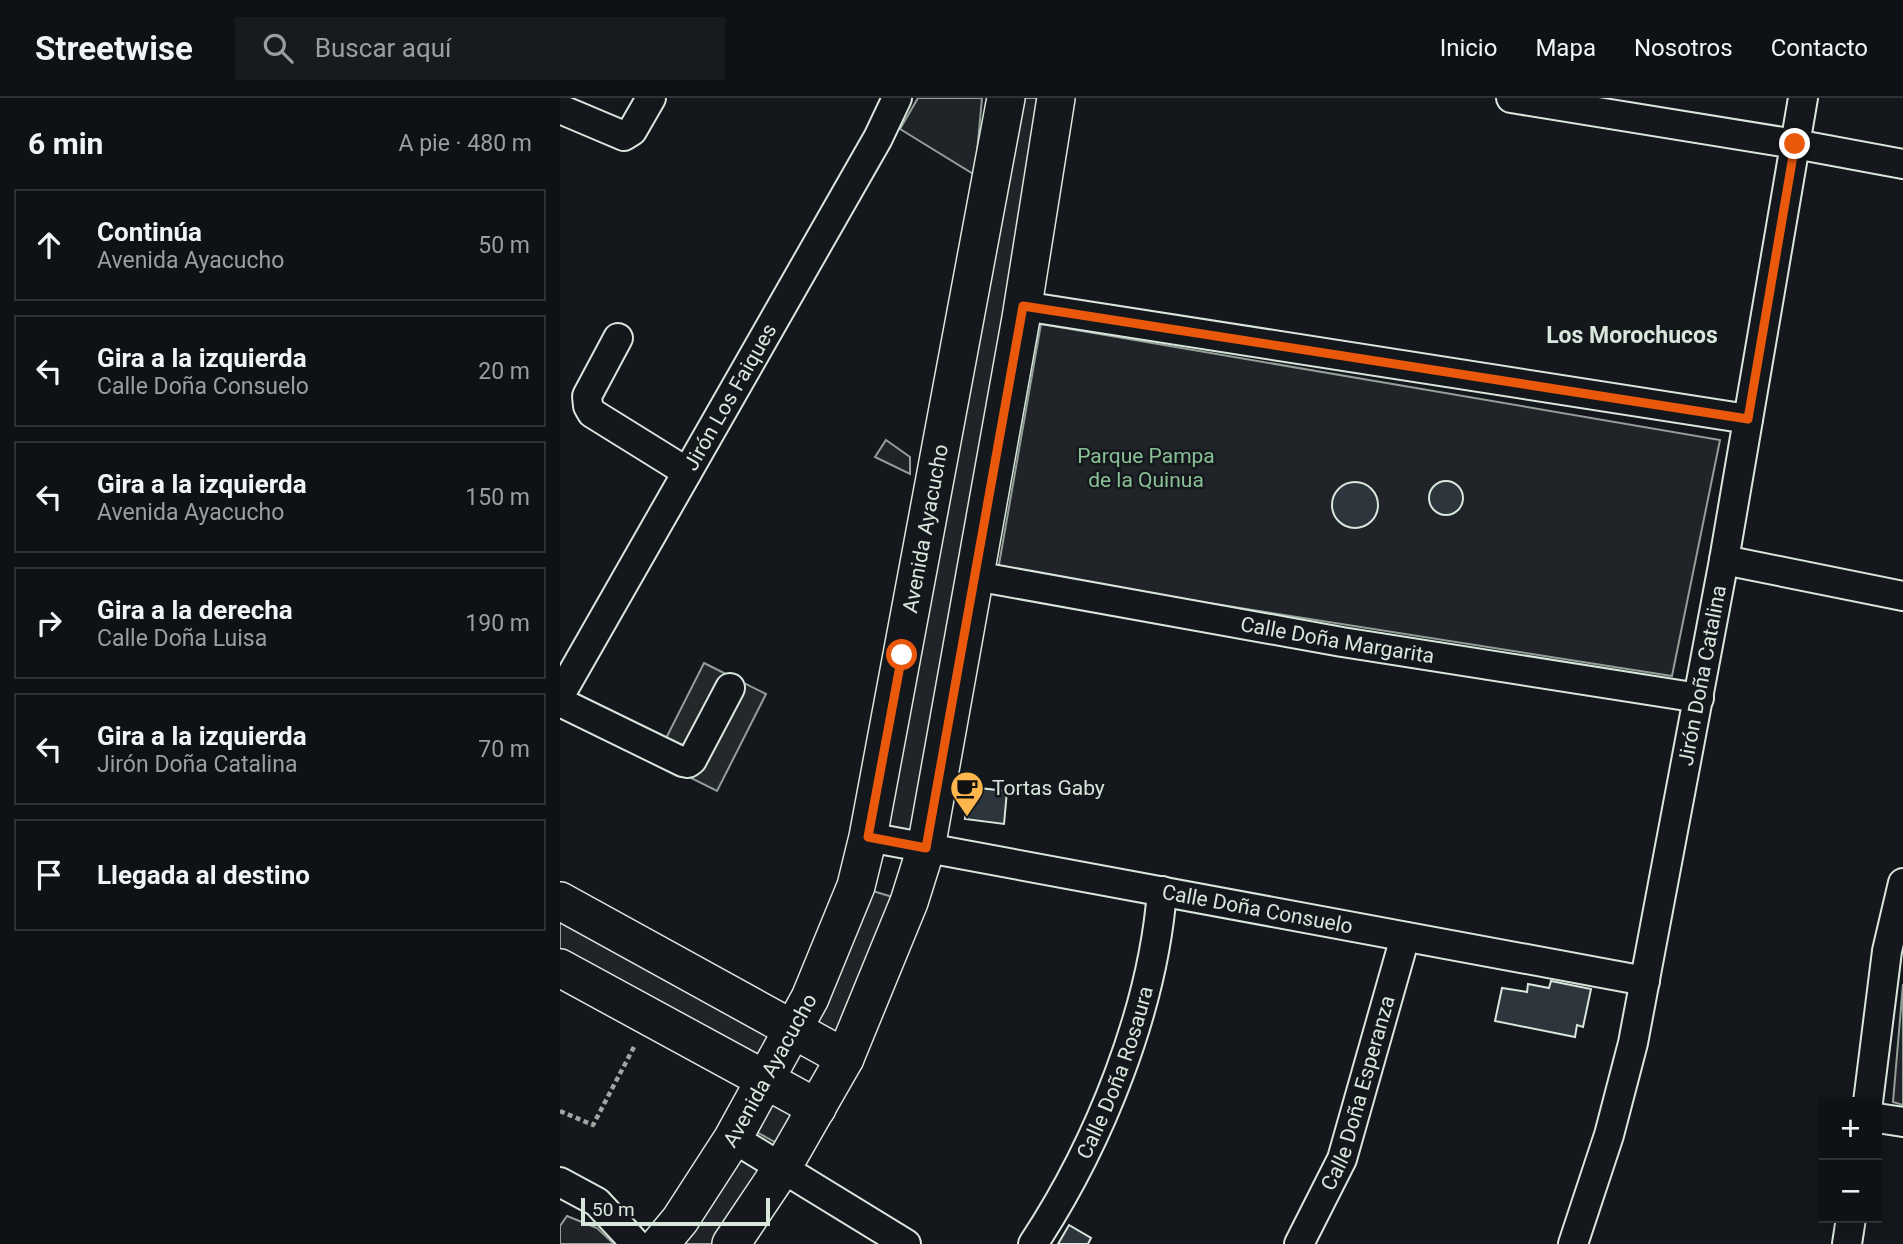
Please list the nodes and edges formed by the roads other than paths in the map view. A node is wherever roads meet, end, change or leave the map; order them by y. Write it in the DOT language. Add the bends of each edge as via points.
graph roads {
  1 [pos="651,98"];
  2 [pos="897,98"];
  3 [pos="1006,98"];
  4 [pos="1056,98"];
  5 [pos="1511,98"];
  6 [pos="1804,98"];
  7 [pos="1546,101"];
  8 [pos="578,109"];
  9 [pos="1795,144"];
  10 [pos="1903,164"];
  11 [pos="1023,306"];
  12 [pos="618,338"];
  13 [pos="1748,419"];
  14 [pos="687,472"];
  15 [pos="1724,560"];
  16 [pos="975,576"];
  17 [pos="1903,596"];
  18 [pos="730,688"];
  19 [pos="560,695"];
  20 [pos="1699,698"];
  21 [pos="560,702"];
  22 [pos="868,837"];
  23 [pos="926,848"];
  24 [pos="1903,883"];
  25 [pos="856,886"];
  26 [pos="1163,891"];
  27 [pos="560,901"];
  28 [pos="909,902"];
  29 [pos="1405,937"];
  30 [pos="560,968"];
  31 [pos="1645,981"];
  32 [pos="792,1030"];
  33 [pos="845,1058"];
  34 [pos="765,1081"];
  35 [pos="1869,1097"];
  36 [pos="817,1108"];
  37 [pos="1882,1119"];
  38 [pos="1903,1122"];
  39 [pos="733,1138"];
  40 [pos="782,1168"];
  41 [pos="563,1192"];
  42 [pos="1850,1223"];
  43 [pos="636,1244"];
  44 [pos="660,1244"];
  45 [pos="731,1244"];
  46 [pos="906,1244"];
  47 [pos="1033,1244"];
  48 [pos="1299,1244"];
  49 [pos="1573,1244"];
  50 [pos="1847,1244"];
  1 -- 8 [label="street" via="632,131 624,136"];
  2 -- 14 [label="street, Jirón Los Faiques"];
  3 -- 22 [label="main road, Avenida Ayacucho"];
  4 -- 11 [label="main road"];
  5 -- 7 [label="street"];
  6 -- 9 [label="street, Jirón Doña Catalina"];
  7 -- 9 [label="street"];
  9 -- 10 [label="street"];
  9 -- 13 [label="street, Jirón Doña Catalina"];
  11 -- 13 [label="street"];
  11 -- 16 [label="main road"];
  12 -- 14 [label="street" via="587,396 588,406 592,413"];
  13 -- 15 [label="street, Jirón Doña Catalina"];
  14 -- 19 [label="street, Jirón Los Faiques"];
  15 -- 17 [label="street"];
  15 -- 20 [label="street, Jirón Doña Catalina"];
  16 -- 20 [label="street, Calle Doña Margarita" via="1342,642"];
  16 -- 23 [label="main road"];
  18 -- 21 [label="street" via="688,762"];
  20 -- 31 [label="street, Jirón Doña Catalina"];
  22 -- 23 [label="street, Calle Doña Consuelo"];
  22 -- 25 [label="main road, Avenida Ayacucho"];
  23 -- 26 [label="street, Calle Doña Consuelo"];
  23 -- 28 [label="main road"];
  24 -- 35 [label="street" via="1887,951"];
  25 -- 28 [label="main road"];
  25 -- 32 [label="main road, Avenida Ayacucho"];
  26 -- 29 [label="street, Calle Doña Consuelo"];
  26 -- 47 [label="street, Calle Doña Rosaura" via="1145,989 1118,1073 1078,1165"];
  27 -- 32 [label="main road"];
  28 -- 33 [label="main road"];
  29 -- 31 [label="street, Calle Doña Consuelo"];
  29 -- 48 [label="street, Calle Doña Esperanza" via="1342,1159"];
  30 -- 34 [label="main road"];
  31 -- 49 [label="street, Jirón Doña Catalina" via="1612,1123"];
  32 -- 33 [label="main road"];
  32 -- 34 [label="main road, Avenida Ayacucho"];
  33 -- 36 [label="main road"];
  34 -- 36 [label="main road"];
  34 -- 39 [label="main road, Avenida Ayacucho"];
  36 -- 40 [label="main road"];
  37 -- 38 [label="street"];
  39 -- 40 [label="street"];
  39 -- 44 [label="main road, Avenida Ayacucho"];
  40 -- 45 [label="main road"];
  40 -- 46 [label="street"];
  41 -- 43 [label="street" via="597,1202"];
  42 -- 50 [label="street"];
}
